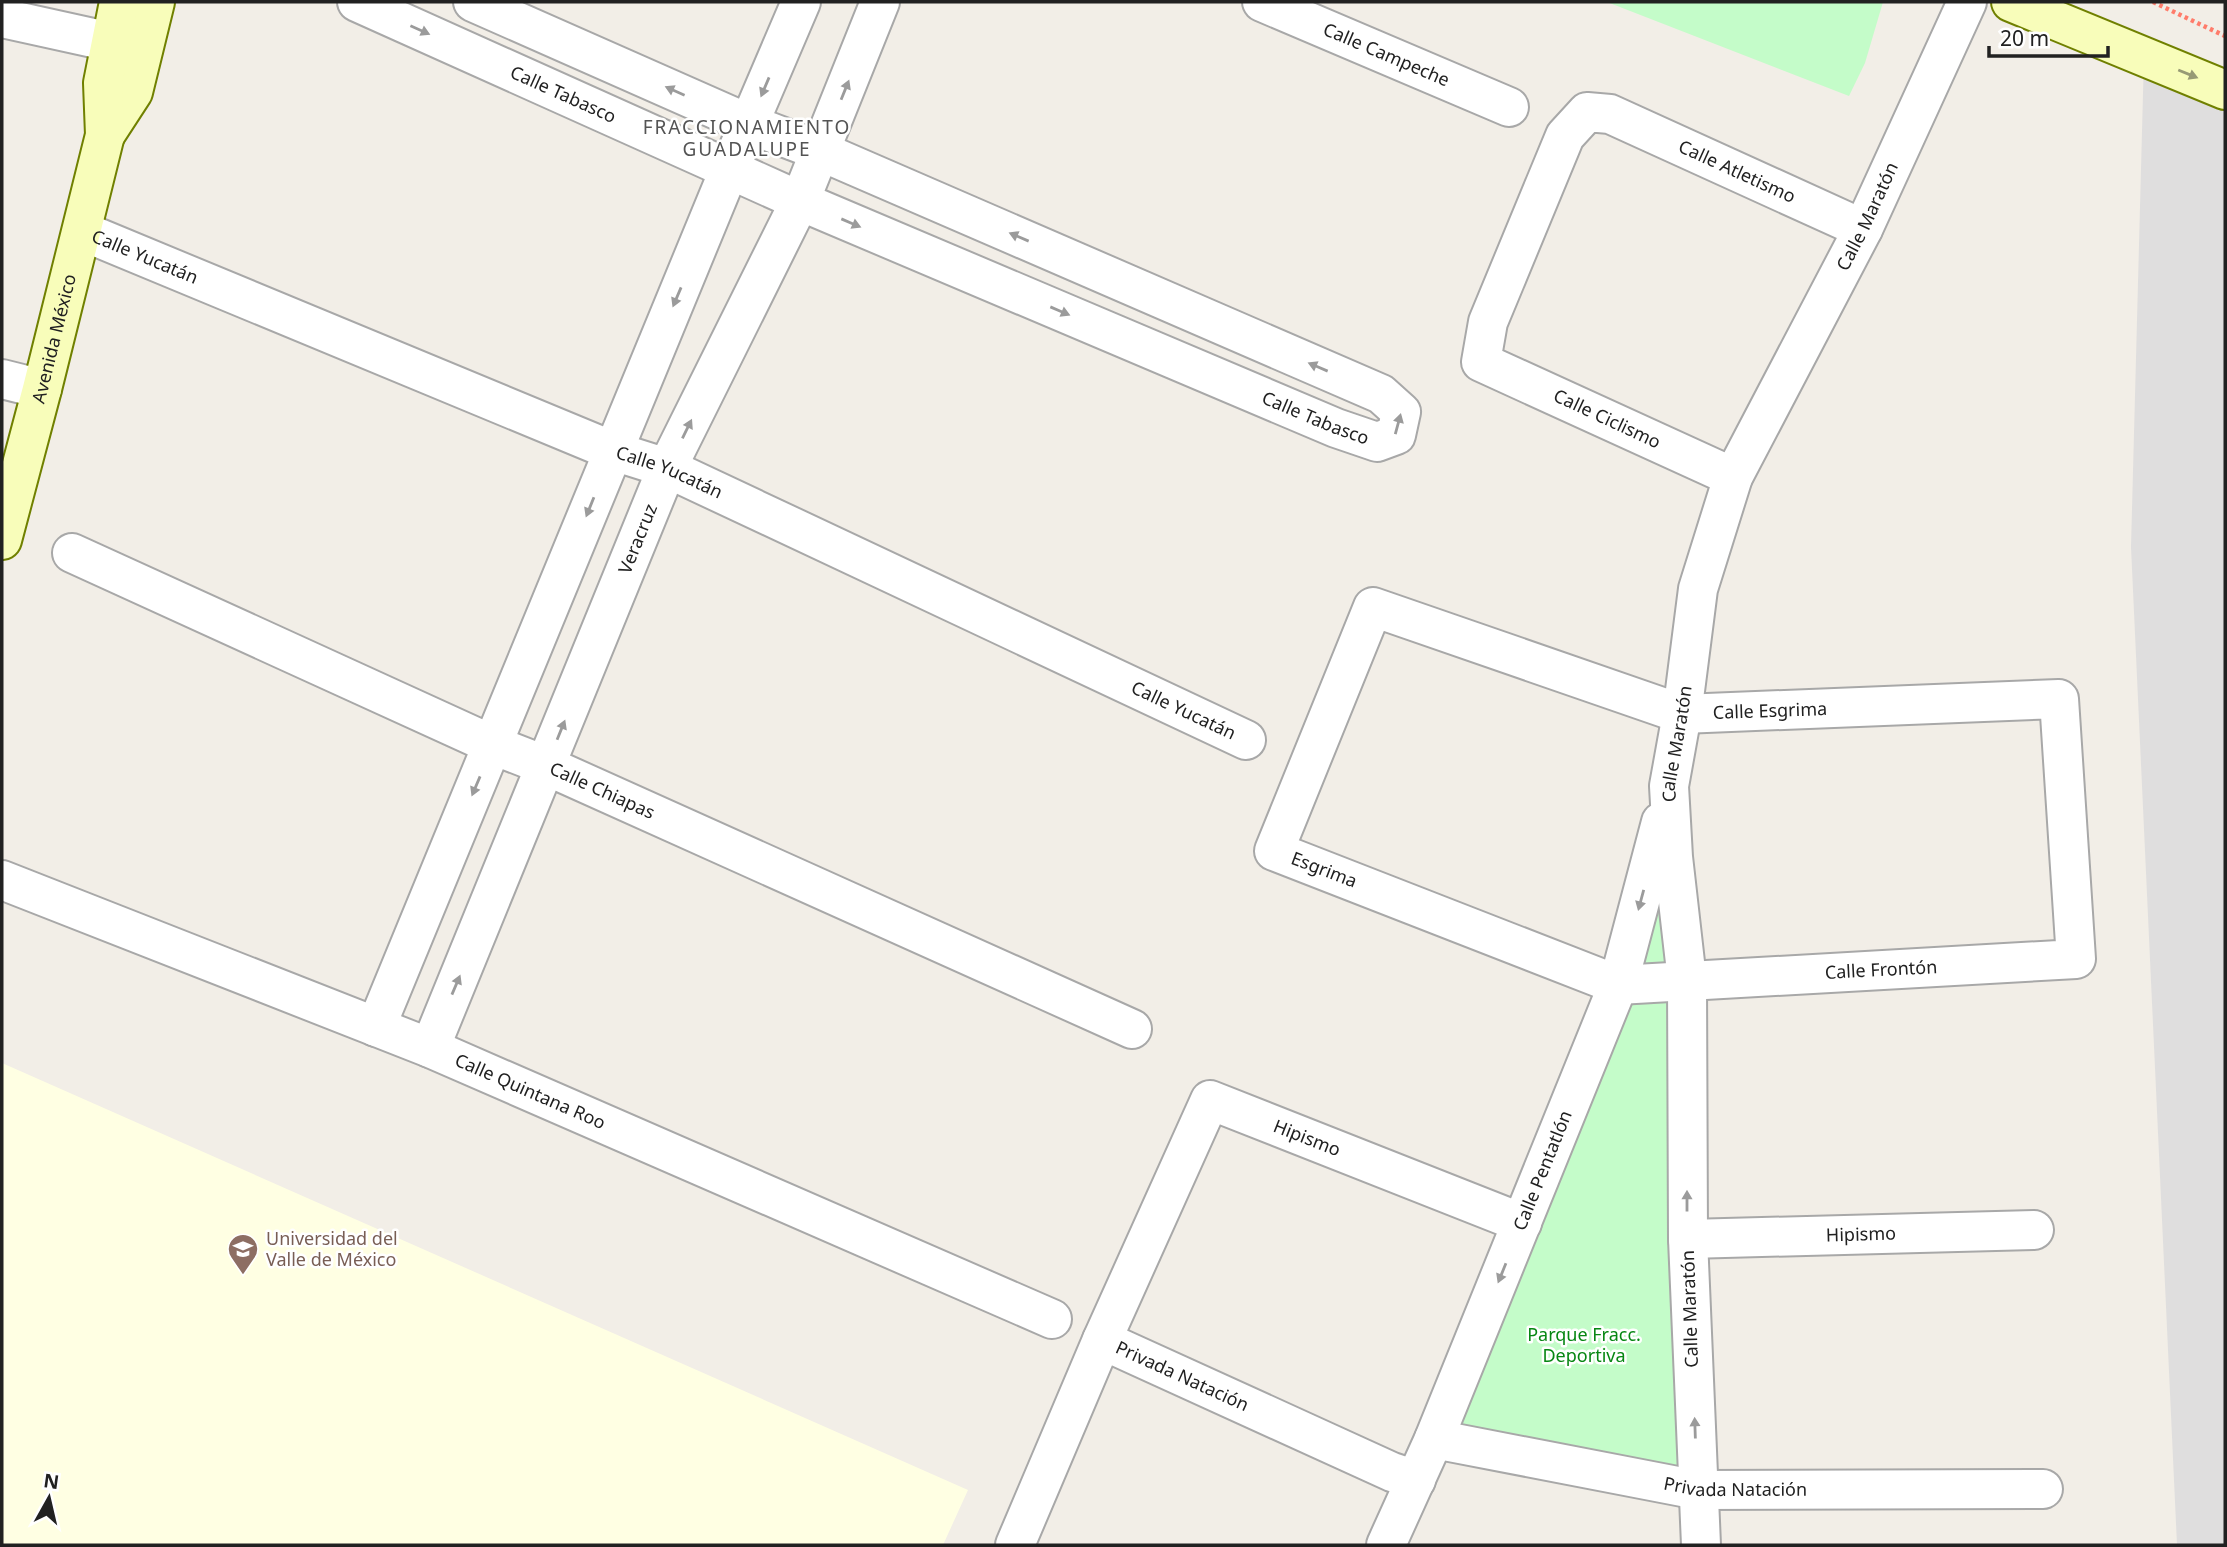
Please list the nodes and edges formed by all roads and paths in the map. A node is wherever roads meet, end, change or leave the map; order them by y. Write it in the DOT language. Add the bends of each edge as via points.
graph roads {
  1 [pos="119,2"];
  2 [pos="155,2"];
  3 [pos="357,2"];
  4 [pos="473,2"];
  5 [pos="802,2"];
  6 [pos="880,2"];
  7 [pos="1262,2"];
  8 [pos="1966,2"];
  9 [pos="2011,2"];
  10 [pos="2153,2"];
  11 [pos="2,18"];
  12 [pos="2225,36"];
  13 [pos="127,45"];
  14 [pos="2225,90"];
  15 [pos="1509,107"];
  16 [pos="749,124"];
  17 [pos="820,151"];
  18 [pos="730,169"];
  19 [pos="800,201"];
  20 [pos="1863,229"];
  21 [pos="82,230"];
  22 [pos="1481,362"];
  23 [pos="2,379"];
  24 [pos="42,389"];
  25 [pos="613,451"];
  26 [pos="667,468"];
  27 [pos="1733,477"];
  28 [pos="2,540"];
  29 [pos="72,553"];
  30 [pos="1373,607"];
  31 [pos="1682,714"];
  32 [pos="1247,740"];
  33 [pos="493,745"];
  34 [pos="547,766"];
  35 [pos="1669,786"];
  36 [pos="2,880"];
  37 [pos="2076,959"];
  38 [pos="1687,980"];
  39 [pos="1618,985"];
  40 [pos="376,1027"];
  41 [pos="1132,1028"];
  42 [pos="430,1048"];
  43 [pos="1522,1223"];
  44 [pos="2034,1230"];
  45 [pos="1688,1239"];
  46 [pos="1052,1319"];
  47 [pos="1102,1340"];
  48 [pos="1434,1439"];
  49 [pos="1416,1480"];
  50 [pos="2043,1489"];
  51 [pos="1698,1490"];
  52 [pos="1015,1545"];
  53 [pos="1386,1545"];
  54 [pos="1700,1545"];
  1 -- 13 [label="main road, Avenida México"];
  2 -- 13 [label="main road, Avenida México"];
  3 -- 18 [label="street, Calle Tabasco, one-way"];
  16 -- 4 [label="street, Calle Tabasco, one-way"];
  5 -- 16 [label="street, one-way"];
  17 -- 6 [label="street, Veracruz, one-way"];
  7 -- 15 [label="street, Calle Campeche"];
  8 -- 20 [label="street, Calle Maratón"];
  9 -- 14 [label="main road, one-way"];
  10 -- 12 [label="path"];
  11 -- 13 [label="street"];
  13 -- 21 [label="main road, Avenida México" via="103,83 106,135"];
  16 -- 17 [label="street, Calle Tabasco"];
  16 -- 18 [label="street"];
  17 -- 19 [label="street, Veracruz"];
  19 -- 17 [label="street, Calle Tabasco, one-way" via="1336,428 1377,442 1396,435 1401,412 1381,394"];
  18 -- 19 [label="street, Calle Tabasco"];
  18 -- 25 [label="street, one-way"];
  26 -- 19 [label="street, Veracruz, one-way"];
  20 -- 22 [label="street, Calle Atletismo" via="1610,114 1587,112 1565,136 1488,323"];
  20 -- 27 [label="street, Calle Maratón"];
  21 -- 24 [label="main road, Avenida México"];
  21 -- 25 [label="street, Calle Yucatán"];
  22 -- 27 [label="street, Calle Ciclismo"];
  23 -- 24 [label="street"];
  24 -- 28 [label="main road, Avenida México"];
  25 -- 26 [label="street, Calle Yucatán"];
  25 -- 33 [label="street, one-way"];
  26 -- 32 [label="street, Calle Yucatán"];
  34 -- 26 [label="street, Veracruz, one-way"];
  27 -- 31 [label="street, Calle Maratón" via="1698,589"];
  29 -- 33 [label="street, Calle Chiapas"];
  30 -- 31 [label="street, Calle Esgrima"];
  30 -- 39 [label="street, Esgrima" via="1274,850"];
  31 -- 35 [label="street, Calle Maratón"];
  31 -- 37 [label="street, Calle Esgrima" via="2059,699"];
  33 -- 34 [label="street, Calle Chiapas"];
  33 -- 40 [label="street, one-way"];
  34 -- 41 [label="street, Calle Chiapas"];
  42 -- 34 [label="street, Veracruz, one-way"];
  35 -- 38 [label="street, Calle Maratón"];
  35 -- 39 [label="street, Calle Pentatlón, one-way"];
  36 -- 40 [label="street, Calle Quintana Roo"];
  37 -- 38 [label="street, Calle Frontón"];
  38 -- 39 [label="street, Calle Frontón"];
  45 -- 38 [label="street, Calle Maratón, one-way"];
  39 -- 43 [label="street, Calle Pentatlón"];
  40 -- 42 [label="street, Calle Quintana Roo"];
  42 -- 46 [label="street, Calle Quintana Roo"];
  43 -- 47 [label="street, Hipismo" via="1210,1100"];
  43 -- 48 [label="street, Calle Pentatlón, one-way"];
  44 -- 45 [label="street, Hipismo"];
  51 -- 45 [label="street, Calle Maratón, one-way"];
  47 -- 49 [label="street, Privada Natación"];
  47 -- 52 [label="street"];
  48 -- 49 [label="street, Calle Pentatlón"];
  48 -- 51 [label="street, Privada Natación"];
  49 -- 53 [label="street, Calle Pentatlón"];
  50 -- 51 [label="street, Privada Natación"];
  51 -- 54 [label="street, Calle Maratón"];
}
